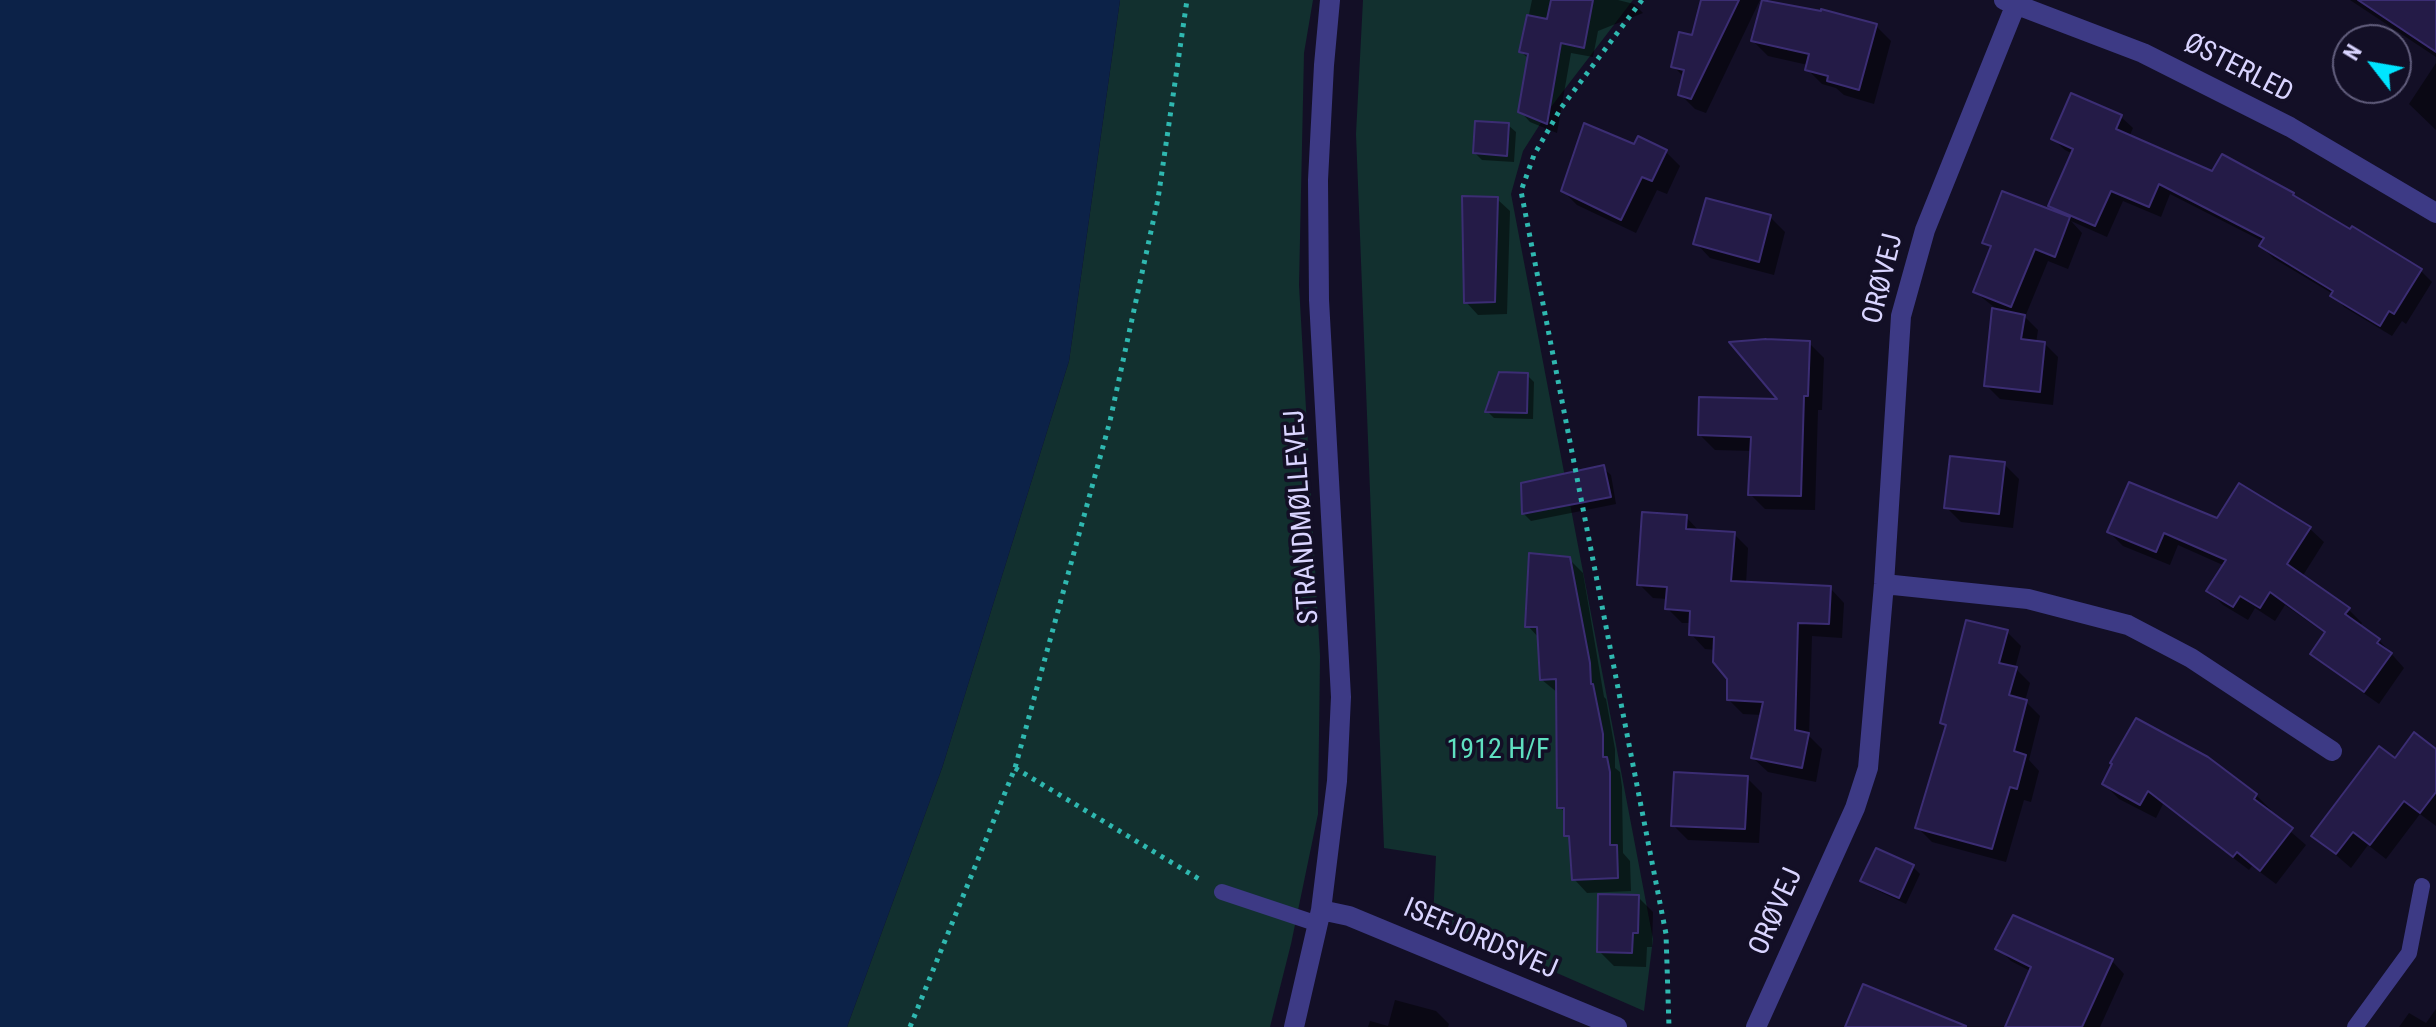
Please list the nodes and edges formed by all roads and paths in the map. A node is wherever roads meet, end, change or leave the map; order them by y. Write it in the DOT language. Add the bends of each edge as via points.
graph roads {
  1 [pos="1187,0"];
  2 [pos="1330,0"];
  3 [pos="1642,0"];
  4 [pos="2010,2"];
  5 [pos="2436,213"];
  6 [pos="1884,584"];
  7 [pos="2332,751"];
  8 [pos="1015,768"];
  9 [pos="2422,886"];
  10 [pos="1222,892"];
  11 [pos="1320,917"];
  12 [pos="910,1027"];
  13 [pos="1294,1027"];
  14 [pos="1617,1027"];
  15 [pos="1669,1027"];
  16 [pos="1756,1027"];
  17 [pos="2355,1027"];
  1 -- 8 [label="path" via="1158,199 1110,421"];
  2 -- 11 [label="street, STRANDMØLLEVEJ" via="1318,180 1319,300 1341,697"];
  3 -- 15 [label="path" via="1561,108 1521,191 1666,934"];
  4 -- 5 [label="street, ØSTERLED" via="2143,53 2290,127"];
  4 -- 6 [label="street, ORØVEJ" via="1925,230 1901,316"];
  6 -- 7 [label="street" via="2028,599 2128,625 2191,658"];
  6 -- 16 [label="street, ORØVEJ" via="1868,768"];
  8 -- 10 [label="path"];
  8 -- 12 [label="path"];
  9 -- 17 [label="lane" via="2409,953"];
  10 -- 11 [label="lane"];
  11 -- 13 [label="street, STRANDMØLLEVEJ"];
  11 -- 14 [label="street, ISEFJORDSVEJ" via="1349,916"];
}
